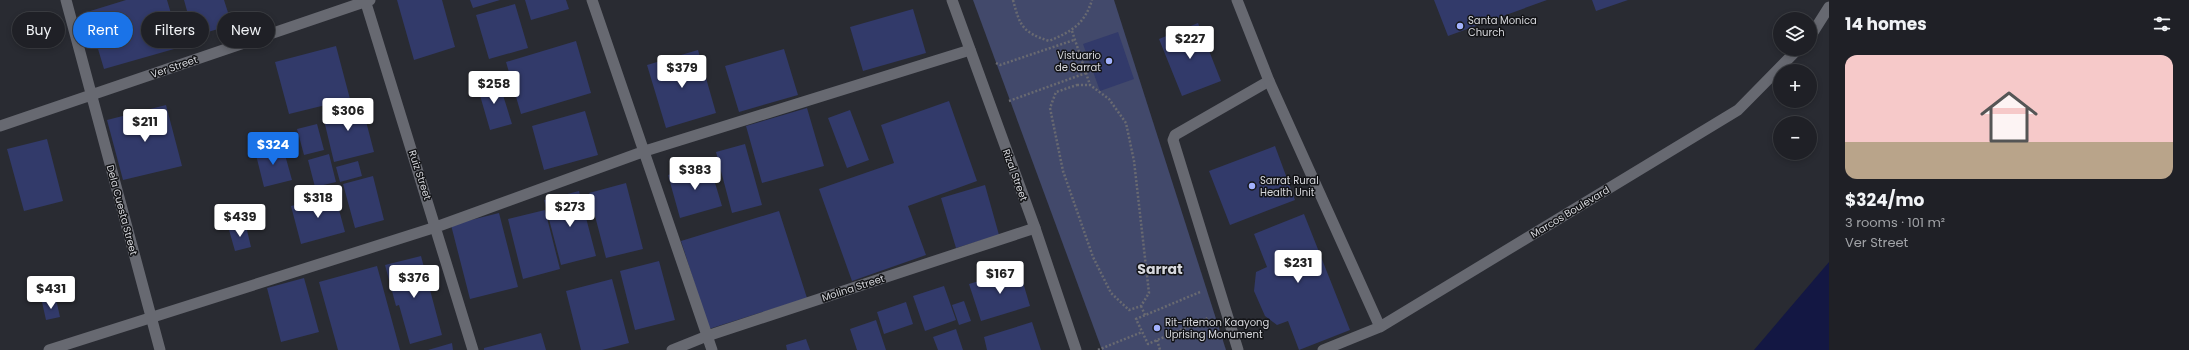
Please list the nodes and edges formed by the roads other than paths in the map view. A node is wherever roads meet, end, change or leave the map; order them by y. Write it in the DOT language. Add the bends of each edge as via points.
graph roads {
  1 [pos="66,0"];
  2 [pos="592,0"];
  3 [pos="952,0"];
  4 [pos="1237,0"];
  5 [pos="367,1"];
  6 [pos="1829,7"];
  7 [pos="1817,26"];
  8 [pos="970,50"];
  9 [pos="1791,56"];
  10 [pos="1269,81"];
  11 [pos="91,94"];
  12 [pos="0,126"];
  13 [pos="645,151"];
  14 [pos="436,227"];
  15 [pos="1035,228"];
  16 [pos="150,319"];
  17 [pos="1380,327"];
  18 [pos="707,336"];
  19 [pos="49,350"];
  20 [pos="160,350"];
  21 [pos="473,350"];
  22 [pos="672,350"];
  23 [pos="712,350"];
  24 [pos="1076,350"];
  25 [pos="1238,350"];
  26 [pos="1323,350"];
  1 -- 11 [label="street, Dela Cuesta Street"];
  2 -- 13 [label="street"];
  3 -- 8 [label="street, Rizal Street"];
  4 -- 10 [label="street"];
  5 -- 11 [label="street, Ver Street"];
  5 -- 14 [label="street, Ruiz Street"];
  6 -- 7 [label="street"];
  8 -- 13 [label="street"];
  8 -- 15 [label="street, Rizal Street"];
  9 -- 17 [label="street, Marcos Boulevard" via="1738,110"];
  10 -- 17 [label="street"];
  10 -- 25 [label="street" via="1175,135 1173,140"];
  11 -- 12 [label="street, Ver Street"];
  11 -- 16 [label="street, Dela Cuesta Street"];
  13 -- 14 [label="street"];
  13 -- 18 [label="street"];
  14 -- 16 [label="street"];
  14 -- 21 [label="street, Ruiz Street"];
  15 -- 18 [label="street, Molina Street"];
  15 -- 24 [label="street, Rizal Street"];
  16 -- 19 [label="street"];
  16 -- 20 [label="street, Dela Cuesta Street"];
  17 -- 26 [label="street, Marcos Boulevard"];
  18 -- 22 [label="street, Molina Street"];
  18 -- 23 [label="street"];
}
